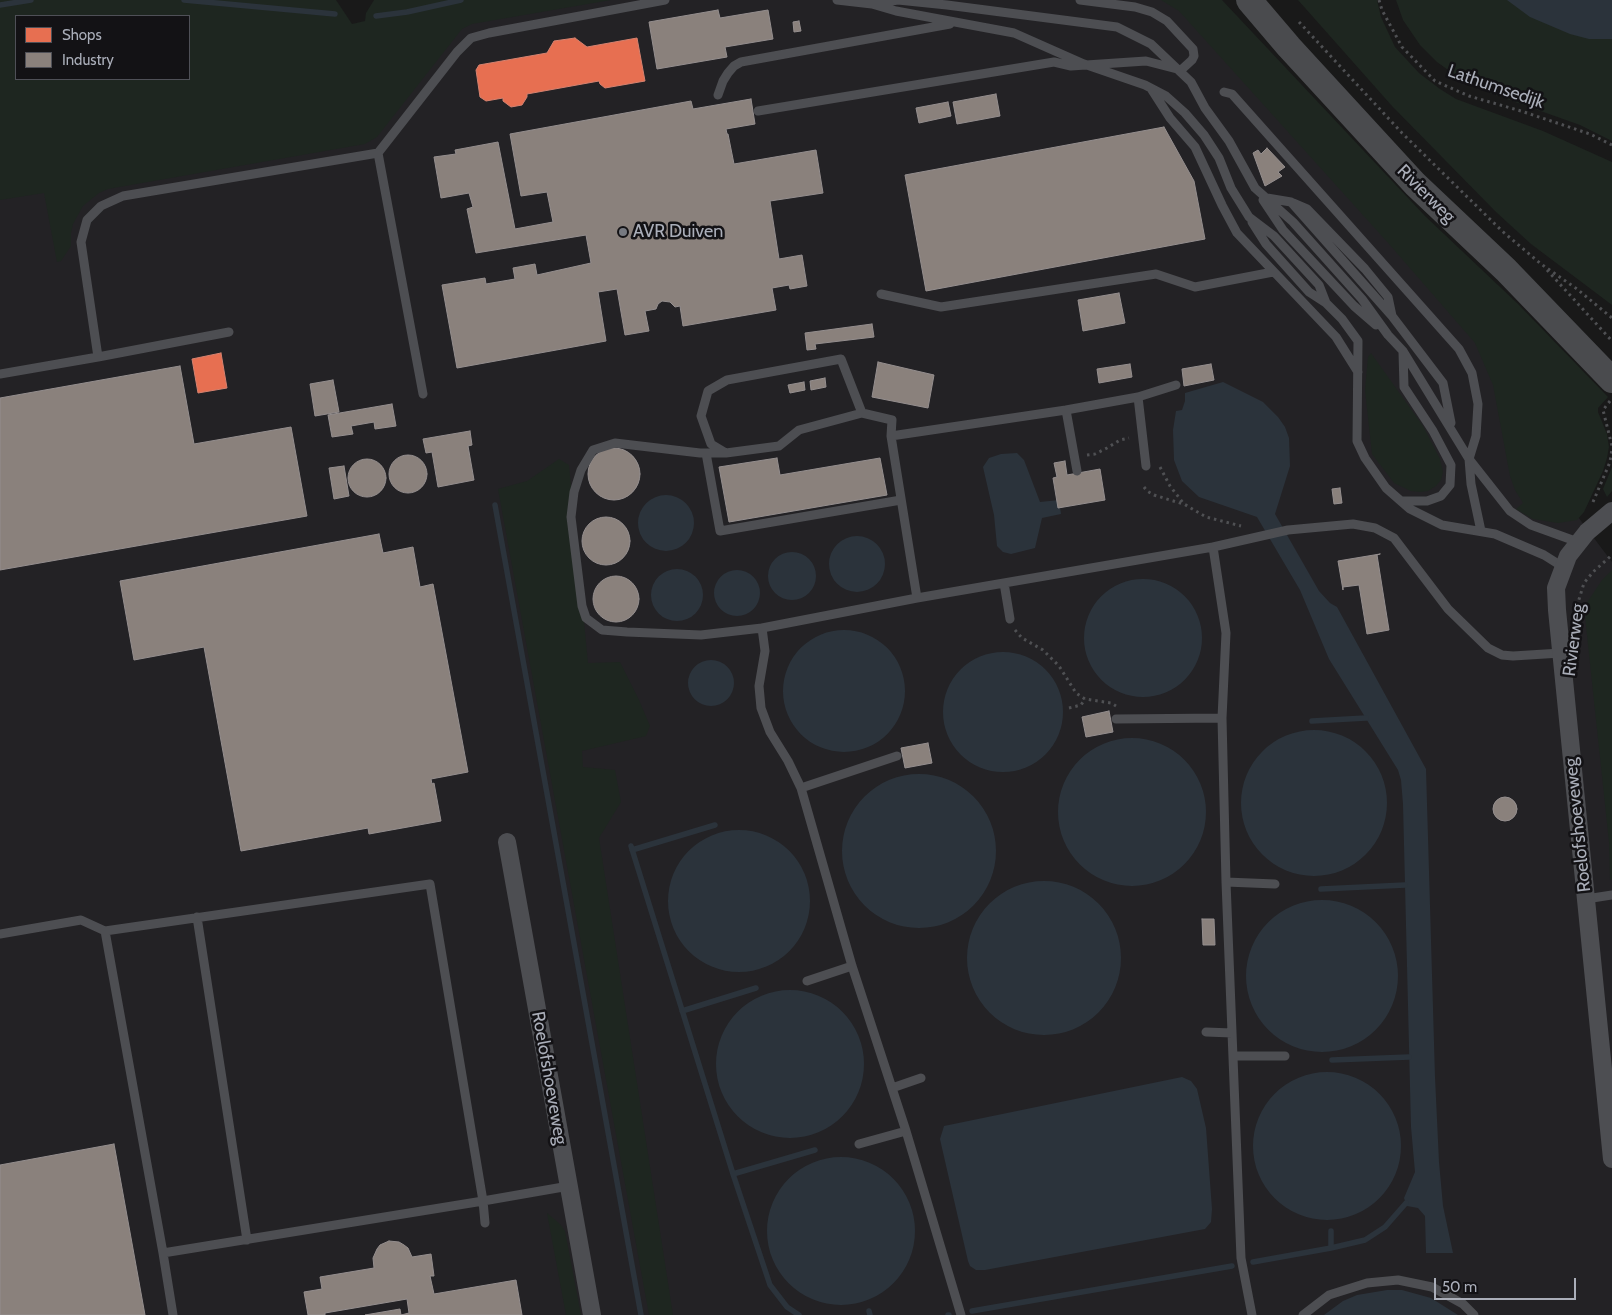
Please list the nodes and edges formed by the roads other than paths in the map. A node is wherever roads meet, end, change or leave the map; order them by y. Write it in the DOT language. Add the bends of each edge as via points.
graph roads {
  1 [pos="665,0"];
  2 [pos="837,0"];
  3 [pos="1080,0"];
  4 [pos="1249,0"];
  5 [pos="872,4"];
  6 [pos="958,23"];
  7 [pos="1084,64"];
  8 [pos="1179,70"];
  9 [pos="1150,88"];
  10 [pos="1224,92"];
  11 [pos="718,95"];
  12 [pos="758,111"];
  13 [pos="378,153"];
  14 [pos="1255,188"];
  15 [pos="1266,198"];
  16 [pos="1274,272"];
  17 [pos="881,294"];
  18 [pos="229,332"];
  19 [pos="1388,335"];
  20 [pos="1402,351"];
  21 [pos="98,357"];
  22 [pos="1358,372"];
  23 [pos="0,374"];
  24 [pos="1612,380"];
  25 [pos="1176,385"];
  26 [pos="423,394"];
  27 [pos="1138,397"];
  28 [pos="1066,410"];
  29 [pos="862,413"];
  30 [pos="1452,428"];
  31 [pos="891,436"];
  32 [pos="706,453"];
  33 [pos="726,453"];
  34 [pos="1469,459"];
  35 [pos="1146,466"];
  36 [pos="1077,471"];
  37 [pos="902,500"];
  38 [pos="1402,501"];
  39 [pos="1612,511"];
  40 [pos="1482,531"];
  41 [pos="1582,537"];
  42 [pos="1214,547"];
  43 [pos="1563,567"];
  44 [pos="1004,583"];
  45 [pos="917,598"];
  46 [pos="1010,619"];
  47 [pos="762,628"];
  48 [pos="1561,653"];
  49 [pos="1222,718"];
  50 [pos="1116,719"];
  51 [pos="897,756"];
  52 [pos="801,788"];
  53 [pos="507,842"];
  54 [pos="1226,882"];
  55 [pos="1275,884"];
  56 [pos="1612,895"];
  57 [pos="1586,899"];
  58 [pos="197,917"];
  59 [pos="105,931"];
  60 [pos="0,934"];
  61 [pos="852,966"];
  62 [pos="807,981"];
  63 [pos="1206,1032"];
  64 [pos="1232,1033"];
  65 [pos="1234,1056"];
  66 [pos="1285,1056"];
  67 [pos="921,1078"];
  68 [pos="892,1088"];
  69 [pos="906,1132"];
  70 [pos="1611,1135"];
  71 [pos="859,1144"];
  72 [pos="1612,1159"];
  73 [pos="569,1186"];
  74 [pos="482,1201"];
  75 [pos="485,1223"];
  76 [pos="247,1240"];
  77 [pos="163,1253"];
  78 [pos="173,1315"];
  79 [pos="592,1315"];
  80 [pos="961,1315"];
  81 [pos="1252,1315"];
  82 [pos="1303,1315"];
  83 [pos="1474,1315"];
  1 -- 13 [label="lane" via="471,38"];
  2 -- 5 [label="lane"];
  3 -- 8 [label="lane" via="1135,7 1167,21 1193,49 1192,60"];
  4 -- 24 [label="main road, Rivierweg" via="1415,184 1506,270"];
  5 -- 6 [label="lane"];
  5 -- 8 [label="lane" via="898,0 1117,27 1151,44"];
  6 -- 7 [label="lane" via="1014,33"];
  6 -- 11 [label="lane" via="741,62 728,73"];
  7 -- 8 [label="lane" via="1146,61"];
  7 -- 9 [label="lane"];
  7 -- 12 [label="lane" via="1071,66 1054,62"];
  8 -- 14 [label="lane" via="1191,82 1229,141"];
  9 -- 16 [label="lane" via="1194,147 1237,233"];
  9 -- 22 [label="lane" via="1185,113 1204,134 1219,158 1230,188 1266,244 1308,292 1326,303 1342,319 1358,341"];
  10 -- 34 [label="lane" via="1232,94 1459,349 1472,373 1478,404 1476,436"];
  13 -- 21 [label="lane" via="123,196 101,206 87,220 81,242"];
  13 -- 26 [label="lane"];
  14 -- 15 [label="lane"];
  14 -- 19 [label="lane" via="1283,230 1354,306"];
  15 -- 19 [label="lane" via="1293,222 1357,294"];
  15 -- 30 [label="lane" via="1291,202 1392,316 1443,383"];
  16 -- 17 [label="lane" via="1196,287 1156,274 941,307"];
  16 -- 22 [label="lane" via="1336,337"];
  18 -- 21 [label="lane"];
  19 -- 20 [label="lane"];
  20 -- 30 [label="lane"];
  20 -- 38 [label="lane" via="1404,387 1451,465 1450,485 1440,496"];
  21 -- 23 [label="lane"];
  22 -- 38 [label="lane" via="1358,441 1365,458 1386,488"];
  25 -- 27 [label="lane"];
  27 -- 28 [label="lane"];
  27 -- 35 [label="lane"];
  28 -- 31 [label="lane"];
  28 -- 36 [label="lane"];
  29 -- 31 [label="lane" via="892,420"];
  29 -- 33 [label="lane" via="799,430 779,446"];
  29 -- 33 [label="lane" via="842,359 727,380 708,391 701,416 711,444"];
  30 -- 34 [label="lane"];
  31 -- 37 [label="lane"];
  32 -- 33 [label="lane"];
  32 -- 37 [label="lane" via="720,531"];
  32 -- 47 [label="lane" via="616,443 594,450 581,470 574,492 572,516 582,606 586,618 602,630 701,635"];
  34 -- 40 [label="lane" via="1470,484"];
  34 -- 41 [label="lane" via="1510,511 1530,525"];
  37 -- 45 [label="lane"];
  38 -- 40 [label="lane" via="1442,525"];
  39 -- 41 [label="street, Roelofshoeveweg"];
  40 -- 43 [label="lane" via="1544,555"];
  41 -- 43 [label="street, Roelofshoeveweg"];
  42 -- 44 [label="lane"];
  42 -- 48 [label="lane" via="1288,530 1354,524 1375,528 1394,538 1448,609 1488,648 1513,656"];
  42 -- 49 [label="lane" via="1226,633"];
  43 -- 48 [label="street, Roelofshoeveweg" via="1556,588"];
  44 -- 45 [label="lane"];
  44 -- 46 [label="lane"];
  45 -- 47 [label="lane"];
  47 -- 52 [label="lane" via="765,650 759,686 761,708 770,732"];
  48 -- 57 [label="street, Roelofshoeveweg"];
  49 -- 50 [label="lane"];
  49 -- 54 [label="lane"];
  51 -- 52 [label="lane"];
  52 -- 61 [label="lane"];
  53 -- 73 [label="street, Roelofshoeveweg"];
  54 -- 55 [label="lane"];
  54 -- 64 [label="lane"];
  56 -- 57 [label="lane"];
  57 -- 70 [label="street, Roelofshoeveweg"];
  58 -- 59 [label="lane"];
  58 -- 74 [label="lane" via="430,884"];
  58 -- 76 [label="lane"];
  59 -- 60 [label="lane" via="82,920"];
  59 -- 77 [label="lane"];
  61 -- 62 [label="lane"];
  61 -- 68 [label="lane"];
  63 -- 64 [label="lane"];
  64 -- 65 [label="lane"];
  65 -- 66 [label="lane"];
  65 -- 81 [label="lane" via="1241,1258"];
  67 -- 68 [label="lane"];
  68 -- 69 [label="lane"];
  69 -- 71 [label="lane"];
  69 -- 80 [label="lane"];
  70 -- 72 [label="street, Roelofshoeveweg"];
  73 -- 74 [label="lane"];
  73 -- 79 [label="street, Roelofshoeveweg"];
  74 -- 75 [label="lane"];
  74 -- 76 [label="lane"];
  76 -- 77 [label="lane"];
  77 -- 78 [label="lane"];
  82 -- 83 [label="lane" via="1329,1295 1367,1283 1398,1280 1432,1287 1463,1304"];
}
